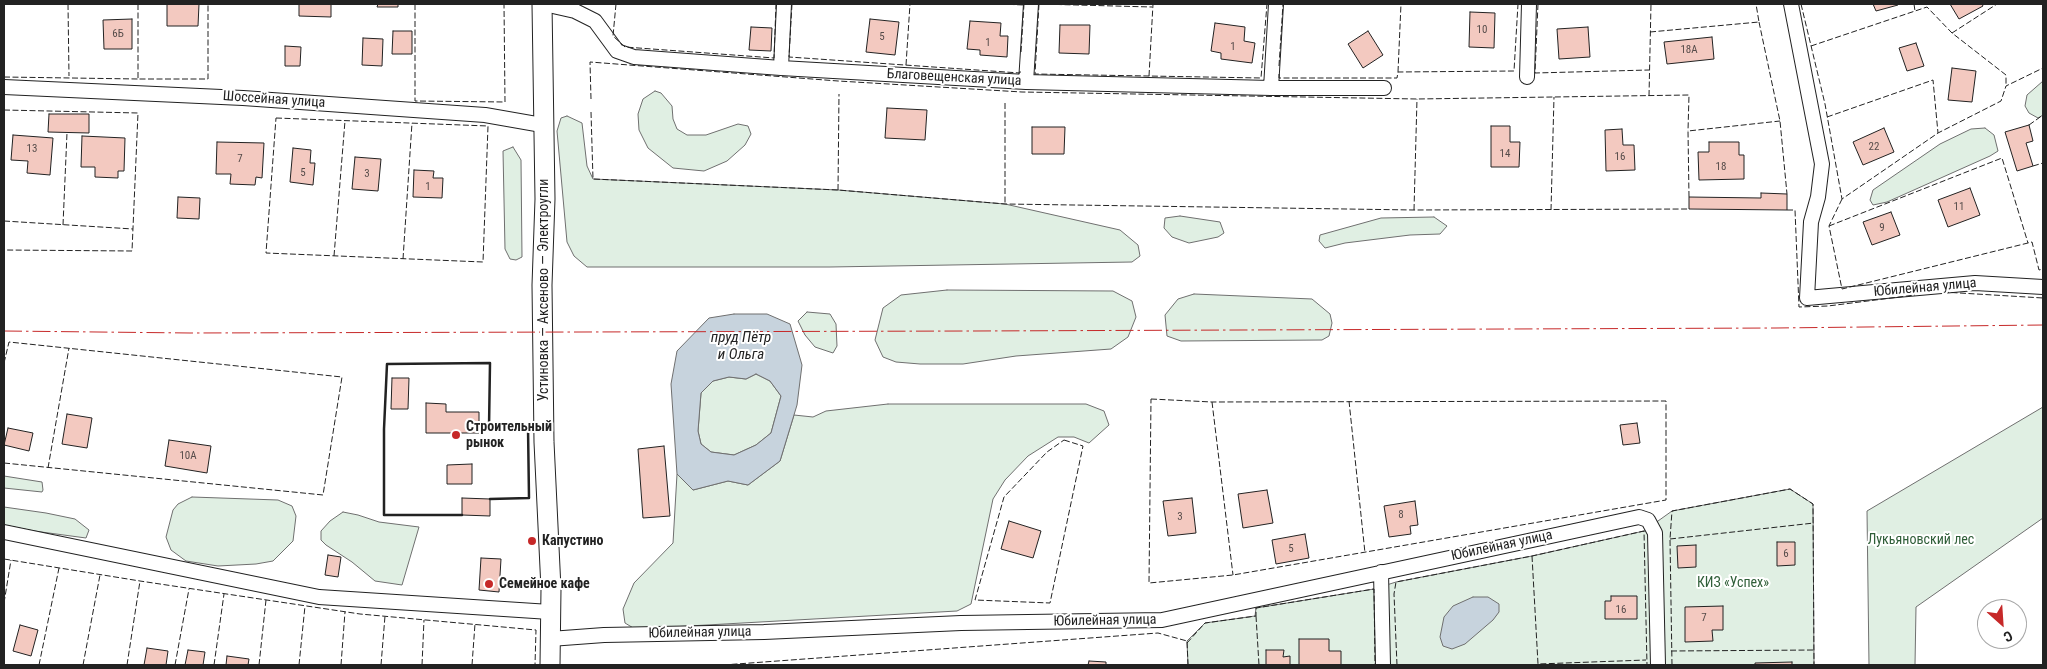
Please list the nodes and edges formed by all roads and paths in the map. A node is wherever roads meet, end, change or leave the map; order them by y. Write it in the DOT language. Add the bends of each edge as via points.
graph roads {
  1 [pos="543,4"];
  2 [pos="784,4"];
  3 [pos="1031,4"];
  4 [pos="1276,4"];
  5 [pos="1529,4"];
  6 [pos="1791,4"];
  7 [pos="781,68"];
  8 [pos="1527,77"];
  9 [pos="1026,82"];
  10 [pos="4,87"];
  11 [pos="1271,88"];
  12 [pos="1384,88"];
  13 [pos="542,125"];
  14 [pos="2043,287"];
  15 [pos="4,532"];
  16 [pos="1381,572"];
  17 [pos="550,612"];
  18 [pos="550,639"];
  19 [pos="550,665"];
  20 [pos="1383,665"];
  21 [pos="1658,665"];
  1 -- 7 [label="street, Благовещенская улица" via="575,11 595,21 617,51 634,58"];
  1 -- 13 [label="main road, Устиновка — Аксеново — Электроугли"];
  2 -- 7 [label="street"];
  3 -- 9 [label="street"];
  4 -- 11 [label="street"];
  5 -- 8 [label="street"];
  6 -- 14 [label="street, Юбилейная улица" via="1822,164 1811,222 1808,298 1975,283"];
  7 -- 9 [label="street, Благовещенская улица"];
  9 -- 11 [label="street, Благовещенская улица"];
  10 -- 13 [label="street, Шоссейная улица" via="243,98 484,115"];
  11 -- 12 [label="street, Благовещенская улица"];
  13 -- 17 [label="main road, Устиновка — Аксеново — Электроугли" via="545,199 542,285"];
  15 -- 17 [label="street" via="319,597"];
  16 -- 18 [label="street, Юбилейная улица" via="1162,620 961,623"];
  16 -- 20 [label="street"];
  16 -- 21 [label="street, Юбилейная улица" via="1639,517 1648,520 1655,533"];
  17 -- 18 [label="main road, Устиновка — Аксеново — Электроугли"];
  18 -- 19 [label="main road, Устиновка — Аксеново — Электроугли"];
}
